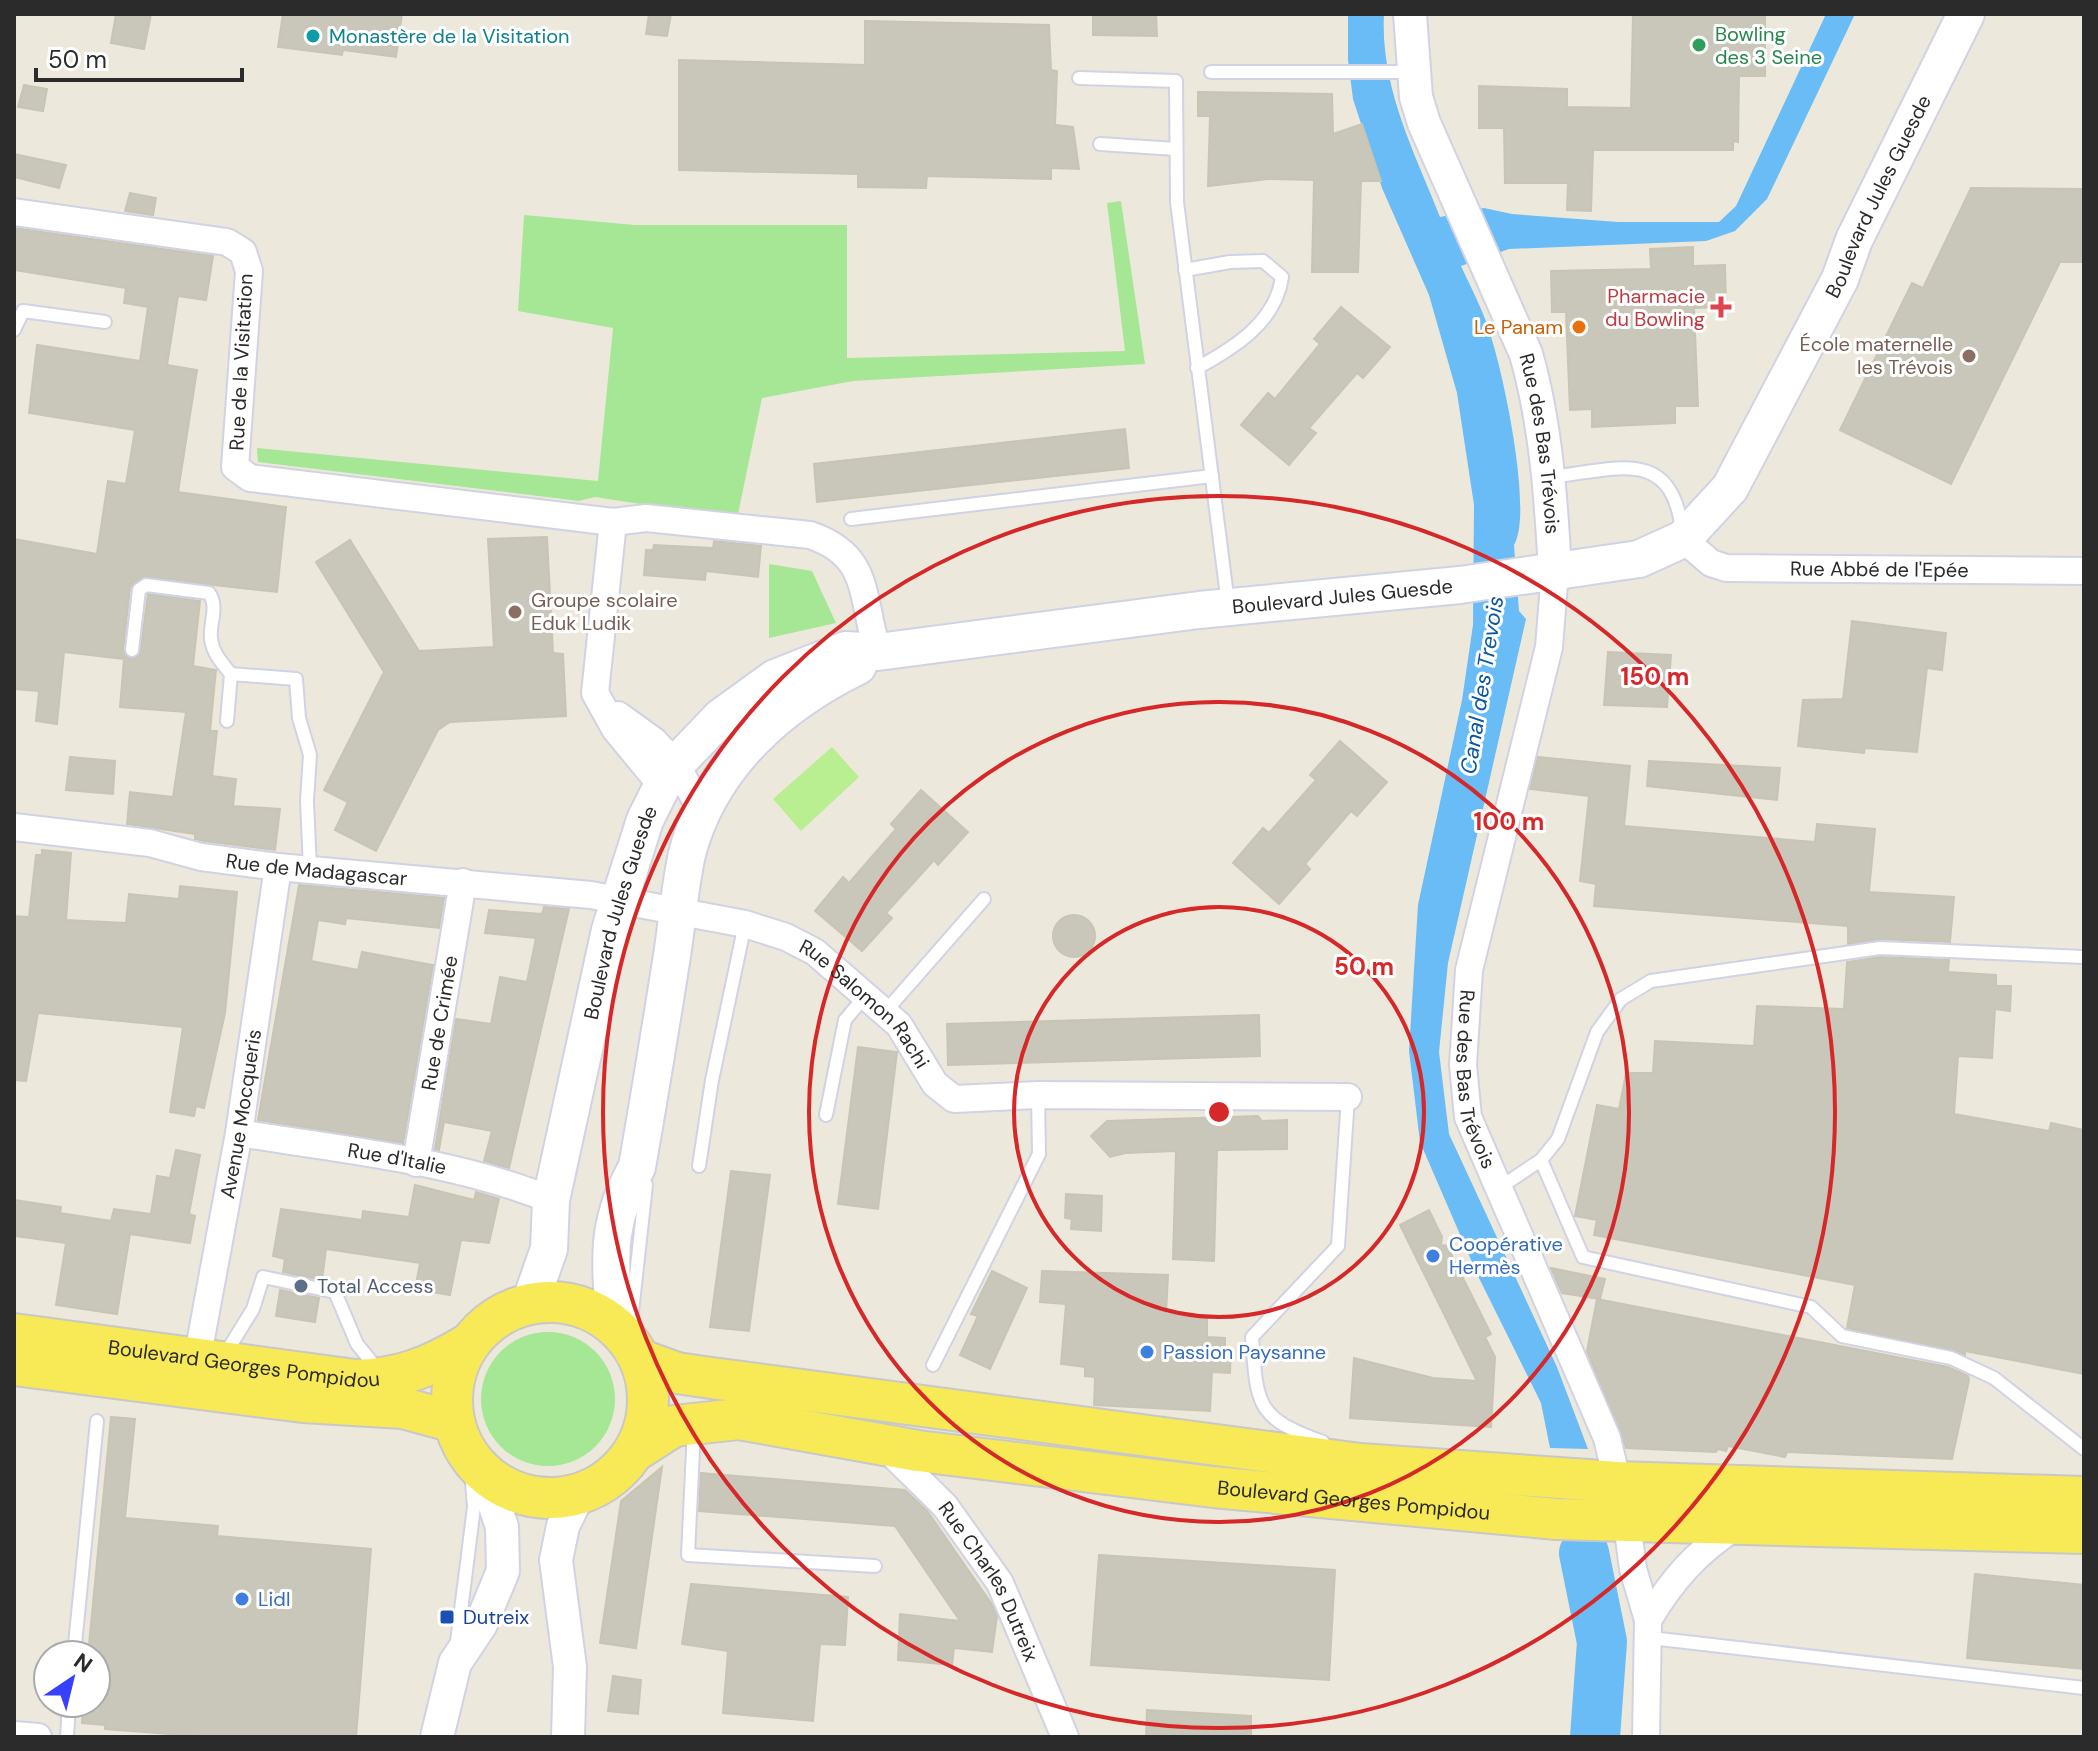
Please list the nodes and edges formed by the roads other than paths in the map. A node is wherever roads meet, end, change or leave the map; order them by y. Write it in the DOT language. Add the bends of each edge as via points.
graph roads {
  1 [pos="1410,14"];
  2 [pos="1966,14"];
  3 [pos="1211,72"];
  4 [pos="1399,72"];
  5 [pos="1079,78"];
  6 [pos="1100,144"];
  7 [pos="1176,149"];
  8 [pos="14,212"];
  9 [pos="1185,270"];
  10 [pos="105,322"];
  11 [pos="14,330"];
  12 [pos="1197,368"];
  13 [pos="1212,476"];
  14 [pos="1547,478"];
  15 [pos="851,519"];
  16 [pos="613,522"];
  17 [pos="1683,539"];
  18 [pos="2084,571"];
  19 [pos="1539,574"];
  20 [pos="1229,607"];
  21 [pos="132,650"];
  22 [pos="878,652"];
  23 [pos="231,674"];
  24 [pos="227,721"];
  25 [pos="669,775"];
  26 [pos="702,812"];
  27 [pos="14,827"];
  28 [pos="278,867"];
  29 [pos="310,869"];
  30 [pos="463,882"];
  31 [pos="984,899"];
  32 [pos="620,900"];
  33 [pos="677,911"];
  34 [pos="745,924"];
  35 [pos="2084,957"];
  36 [pos="875,1004"];
  37 [pos="1038,1095"];
  38 [pos="1348,1097"];
  39 [pos="826,1115"];
  40 [pos="239,1133"];
  41 [pos="1541,1160"];
  42 [pos="416,1163"];
  43 [pos="699,1166"];
  44 [pos="1499,1188"];
  45 [pos="551,1200"];
  46 [pos="530,1303"];
  47 [pos="14,1334"];
  48 [pos="628,1341"];
  49 [pos="468,1344"];
  50 [pos="209,1361"];
  51 [pos="14,1365"];
  52 [pos="933,1365"];
  53 [pos="387,1379"];
  54 [pos="97,1421"];
  55 [pos="695,1421"];
  56 [pos="454,1422"];
  57 [pos="883,1444"];
  58 [pos="2084,1449"];
  59 [pos="635,1451"];
  60 [pos="1360,1464"];
  61 [pos="477,1466"];
  62 [pos="1617,1482"];
  63 [pos="578,1495"];
  64 [pos="2084,1497"];
  65 [pos="1627,1522"];
  66 [pos="1737,1526"];
  67 [pos="2084,1533"];
  68 [pos="875,1566"];
  69 [pos="1650,1629"];
  70 [pos="76,1639"];
  71 [pos="2084,1688"];
  72 [pos="14,1735"];
  73 [pos="38,1737"];
  74 [pos="437,1737"];
  75 [pos="568,1737"];
  76 [pos="1065,1737"];
  77 [pos="1646,1737"];
  1 -- 4 [label="street, Rue des Bas Trévois"];
  2 -- 17 [label="main road, Boulevard Jules Guesde" via="1854,240 1834,292 1745,463 1712,511"];
  3 -- 4 [label="lane"];
  4 -- 14 [label="street, Rue des Bas Trévois" via="1526,354"];
  5 -- 7 [label="lane" via="1176,81"];
  6 -- 7 [label="lane"];
  7 -- 9 [label="lane"];
  8 -- 16 [label="street, Rue de la Visitation" via="227,242 243,252 249,271 235,467 250,478"];
  9 -- 12 [label="lane"];
  9 -- 12 [label="lane" via="1263,261 1282,277 1279,299 1238,346"];
  10 -- 11 [label="lane" via="23,311"];
  12 -- 13 [label="lane"];
  13 -- 15 [label="lane"];
  13 -- 20 [label="lane"];
  14 -- 17 [label="lane" via="1623,469 1654,471 1679,503"];
  14 -- 19 [label="street, Rue des Bas Trévois"];
  16 -- 22 [label="street, Rue de la Visitation" via="698,522 810,535 835,543 851,558"];
  16 -- 25 [label="street" via="595,693 654,741"];
  17 -- 18 [label="street, Rue Abbé de l'Epée" via="1711,563 1726,568"];
  17 -- 19 [label="main road, Boulevard Jules Guesde" via="1639,559"];
  19 -- 20 [label="main road, Boulevard Jules Guesde"];
  19 -- 44 [label="street, Rue des Bas Trévois" via="1549,647 1469,970 1463,1065 1468,1117"];
  20 -- 22 [label="main road, Boulevard Jules Guesde"];
  21 -- 23 [label="lane" via="139,590 146,585 209,593 214,601 211,638 216,657"];
  22 -- 25 [label="main road, Boulevard Jules Guesde" via="846,650 775,678 743,698"];
  22 -- 26 [label="main road, Boulevard Jules Guesde" via="820,684 779,715 739,754"];
  23 -- 24 [label="lane"];
  23 -- 29 [label="lane" via="296,679 299,718 310,755"];
  25 -- 26 [label="street"];
  25 -- 32 [label="main road, Boulevard Jules Guesde" via="645,820"];
  26 -- 33 [label="main road, Boulevard Jules Guesde"];
  27 -- 28 [label="street, Rue de Madagascar" via="150,843 201,857"];
  28 -- 29 [label="street, Rue de Madagascar"];
  28 -- 40 [label="street, Avenue Mocqueris"];
  29 -- 30 [label="street, Rue de Madagascar"];
  30 -- 32 [label="street, Rue de Madagascar"];
  30 -- 42 [label="street, Rue de Crimée"];
  31 -- 36 [label="lane"];
  32 -- 33 [label="street, Rue de Madagascar"];
  32 -- 45 [label="main road, Boulevard Jules Guesde"];
  33 -- 34 [label="street, Rue Salomon Rachi"];
  33 -- 48 [label="main road, Boulevard Jules Guesde" via="637,1167 609,1243"];
  34 -- 36 [label="street, Rue Salomon Rachi" via="815,952"];
  34 -- 43 [label="lane"];
  35 -- 41 [label="lane" via="1880,948 1651,981 1621,999 1597,1032 1558,1139"];
  36 -- 37 [label="street, Rue Salomon Rachi" via="899,1025 943,1094 954,1099"];
  36 -- 39 [label="lane" via="845,1020"];
  37 -- 38 [label="street, Rue Salomon Rachi"];
  37 -- 52 [label="lane" via="1039,1154"];
  38 -- 60 [label="lane" via="1338,1246 1252,1337 1256,1389 1266,1409 1285,1428 1326,1443"];
  40 -- 42 [label="street, Rue d'Italie"];
  40 -- 50 [label="street, Avenue Mocqueris"];
  41 -- 44 [label="lane"];
  41 -- 58 [label="lane" via="1583,1257 1811,1307 1842,1336 1951,1358 1994,1378"];
  42 -- 45 [label="street, Rue d'Italie" via="518,1186"];
  44 -- 62 [label="street, Rue des Bas Trévois" via="1598,1414"];
  45 -- 46 [label="main road, Boulevard Jules Guesde" via="549,1249"];
  46 -- 48 [label="main road, Boulevard Georges Pompidou" via="559,1301 588,1308"];
  46 -- 49 [label="main road, Boulevard Georges Pompidou" via="505,1312"];
  47 -- 50 [label="main road, Boulevard Georges Pompidou"];
  48 -- 59 [label="main road, Boulevard Georges Pompidou" via="649,1407"];
  48 -- 60 [label="main road, Boulevard Georges Pompidou" via="677,1373"];
  49 -- 53 [label="main road, Boulevard Georges Pompidou" via="421,1371"];
  49 -- 56 [label="main road, Boulevard Georges Pompidou" via="453,1382"];
  50 -- 53 [label="main road, Boulevard Georges Pompidou" via="355,1380"];
  50 -- 53 [label="lane" via="253,1309 263,1277 335,1292 357,1344"];
  51 -- 56 [label="main road, Boulevard Georges Pompidou" via="303,1402 403,1408"];
  54 -- 70 [label="lane"];
  55 -- 57 [label="main road, Boulevard Georges Pompidou" via="739,1419"];
  55 -- 59 [label="main road, Boulevard Georges Pompidou" via="674,1426"];
  55 -- 68 [label="lane" via="688,1555"];
  56 -- 61 [label="main road, Boulevard Georges Pompidou"];
  57 -- 65 [label="main road, Boulevard Georges Pompidou" via="1213,1487"];
  57 -- 76 [label="street, Rue Charles Dutreix" via="945,1506 1000,1583"];
  59 -- 63 [label="main road, Boulevard Georges Pompidou" via="606,1482"];
  60 -- 62 [label="main road, Boulevard Georges Pompidou"];
  61 -- 63 [label="main road, Boulevard Georges Pompidou" via="505,1488 529,1496"];
  61 -- 74 [label="street" via="502,1527 503,1571 495,1599 455,1663"];
  62 -- 64 [label="main road, Boulevard Georges Pompidou"];
  62 -- 65 [label="street, Rue des Bas Trévois"];
  63 -- 75 [label="street" via="563,1526 556,1560 570,1667"];
  65 -- 66 [label="main road, Boulevard Georges Pompidou"];
  65 -- 69 [label="street, Rue des Bas Trévois" via="1633,1569"];
  66 -- 67 [label="main road, Boulevard Georges Pompidou"];
  66 -- 69 [label="street, Rue des Bas Trévois" via="1696,1554 1665,1591"];
  69 -- 71 [label="lane"];
  69 -- 77 [label="street, Rue des Bas Trévois"];
  72 -- 73 [label="street"];
}
